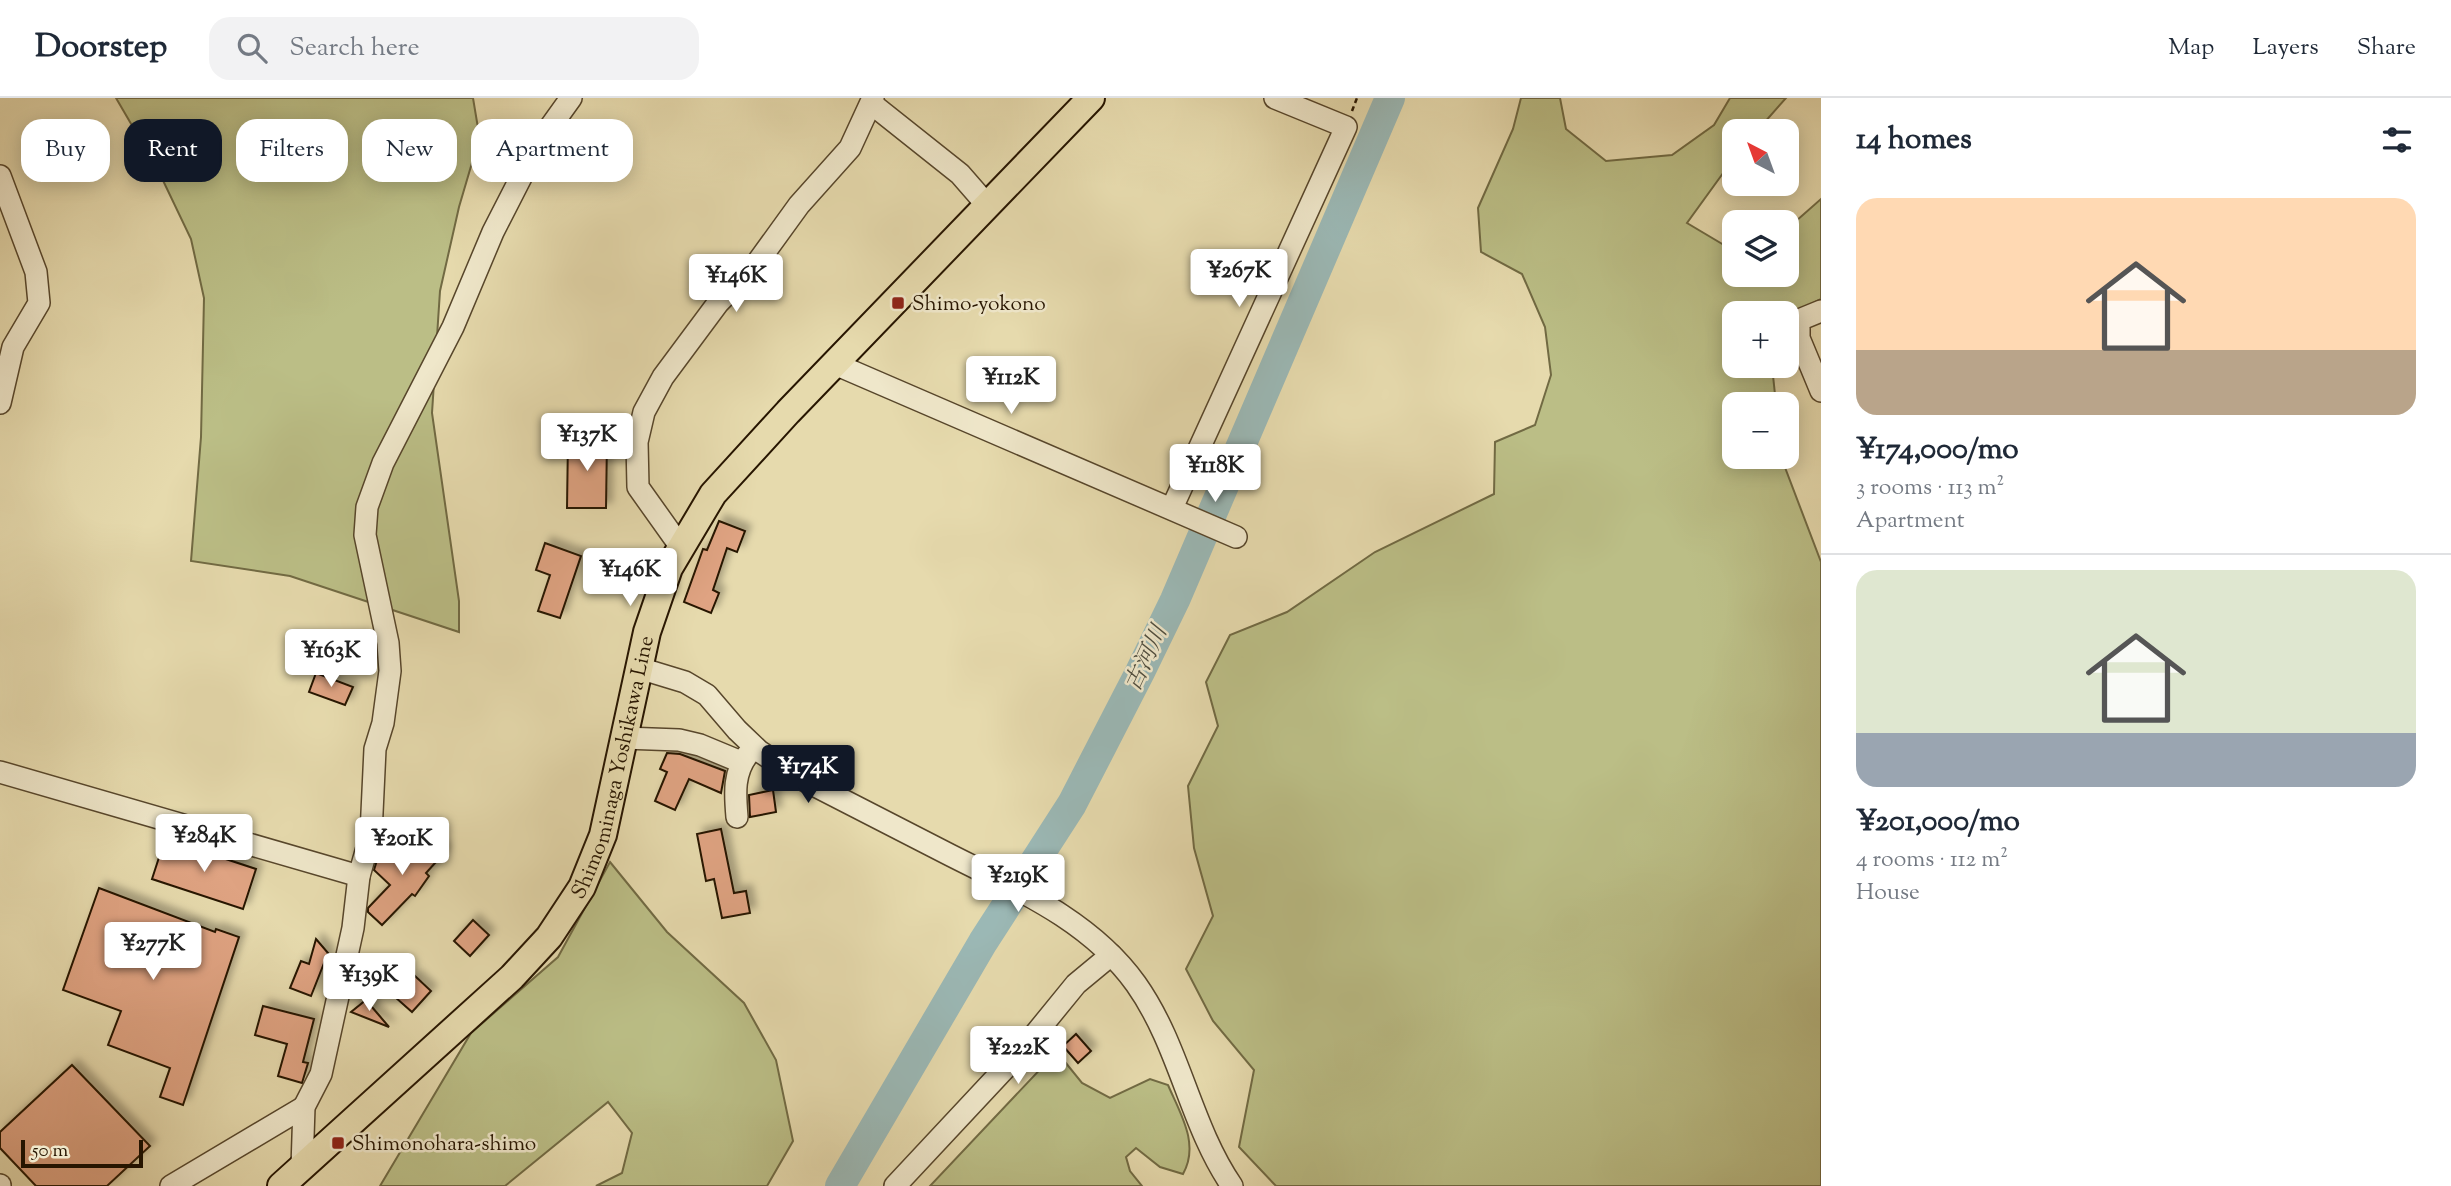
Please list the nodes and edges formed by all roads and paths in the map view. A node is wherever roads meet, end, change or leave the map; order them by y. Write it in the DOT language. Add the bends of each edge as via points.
graph roads {
  1 [pos="571,98"];
  2 [pos="1091,98"];
  3 [pos="1275,98"];
  4 [pos="872,101"];
  5 [pos="0,176"];
  6 [pos="987,205"];
  7 [pos="1821,311"];
  8 [pos="835,364"];
  9 [pos="1821,391"];
  10 [pos="0,403"];
  11 [pos="1174,509"];
  12 [pos="1236,537"];
  13 [pos="680,545"];
  14 [pos="639,668"];
  15 [pos="624,738"];
  16 [pos="748,754"];
  17 [pos="0,772"];
  18 [pos="737,817"];
  19 [pos="359,876"];
  20 [pos="1111,956"];
  21 [pos="304,1107"];
  22 [pos="302,1167"];
  23 [pos="171,1186"];
  24 [pos="281,1186"];
  25 [pos="895,1186"];
  26 [pos="1232,1186"];
  1 -- 19 [label="street" via="538,144 493,232 453,327 383,463 367,507 365,535 390,671 375,749 371,834"];
  2 -- 6 [label="main road, Shimominaga Yoshikawa Line"];
  3 -- 11 [label="street" via="1346,127"];
  4 -- 6 [label="street" via="960,174"];
  4 -- 13 [label="street" via="850,148 799,205 757,263 718,303 663,377 644,412 637,442 638,487"];
  5 -- 10 [label="street" via="36,272 39,303 13,347"];
  6 -- 8 [label="main road, Shimominaga Yoshikawa Line"];
  7 -- 9 [label="street" via="1799,320 1799,338"];
  8 -- 11 [label="street"];
  8 -- 13 [label="main road, Shimominaga Yoshikawa Line" via="713,494"];
  11 -- 12 [label="street"];
  13 -- 14 [label="main road, Shimominaga Yoshikawa Line" via="668,568"];
  14 -- 15 [label="main road, Shimominaga Yoshikawa Line"];
  14 -- 16 [label="street" via="685,682 707,695"];
  15 -- 16 [label="street" via="679,740"];
  15 -- 22 [label="main road, Shimominaga Yoshikawa Line" via="603,835 582,887 549,937 512,977"];
  16 -- 18 [label="street" via="734,788"];
  16 -- 20 [label="street" via="1048,906"];
  17 -- 19 [label="street"];
  19 -- 21 [label="street" via="353,928 321,1074"];
  20 -- 25 [label="street" via="1076,984 1023,1049"];
  20 -- 26 [label="street" via="1136,985 1164,1037 1218,1166"];
  21 -- 22 [label="street"];
  21 -- 23 [label="street"];
  22 -- 24 [label="main road, Shimominaga Yoshikawa Line"];
}
